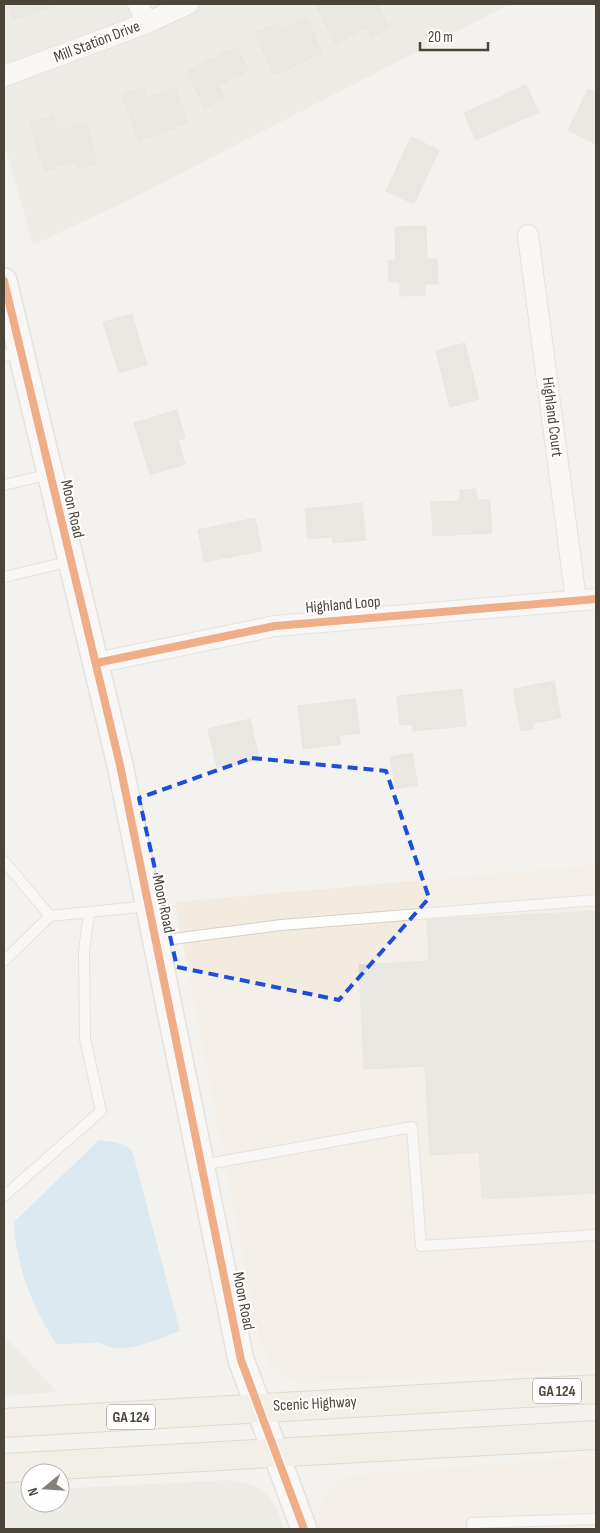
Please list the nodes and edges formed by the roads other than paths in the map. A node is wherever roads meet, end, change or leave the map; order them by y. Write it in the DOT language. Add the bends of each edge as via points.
graph roads {
  1 [pos="138,4"];
  2 [pos="188,4"];
  3 [pos="147,23"];
  4 [pos="4,76"];
  5 [pos="528,235"];
  6 [pos="4,281"];
  7 [pos="12,354"];
  8 [pos="50,474"];
  9 [pos="4,485"];
  10 [pos="71,561"];
  11 [pos="4,577"];
  12 [pos="596,599"];
  13 [pos="576,600"];
  14 [pos="96,663"];
  15 [pos="4,861"];
  16 [pos="596,900"];
  17 [pos="149,906"];
  18 [pos="89,913"];
  19 [pos="50,916"];
  20 [pos="156,942"];
  21 [pos="4,961"];
  22 [pos="202,1164"];
  23 [pos="4,1196"];
  24 [pos="596,1235"];
  25 [pos="596,1389"];
  26 [pos="258,1407"];
  27 [pos="4,1423"];
  28 [pos="590,1439"];
  29 [pos="276,1452"];
  30 [pos="4,1468"];
  31 [pos="596,1519"];
  32 [pos="304,1529"];
  33 [pos="472,1529"];
  1 -- 3 [label="street"];
  2 -- 3 [label="street, Mill Station Drive"];
  3 -- 4 [label="street, Mill Station Drive"];
  5 -- 13 [label="street, Highland Court"];
  6 -- 7 [label="street, Moon Road"];
  7 -- 8 [label="street, Moon Road"];
  8 -- 9 [label="lane"];
  8 -- 10 [label="street, Moon Road"];
  10 -- 11 [label="lane"];
  10 -- 14 [label="street, Moon Road"];
  12 -- 13 [label="street, Highland Loop"];
  13 -- 14 [label="street, Highland Loop" via="275,626"];
  14 -- 17 [label="street, Moon Road"];
  15 -- 19 [label="lane"];
  16 -- 20 [label="lane" via="281,925"];
  17 -- 18 [label="lane"];
  17 -- 20 [label="street, Moon Road"];
  18 -- 19 [label="lane"];
  18 -- 23 [label="lane" via="84,951 85,1039 101,1111"];
  19 -- 21 [label="lane"];
  20 -- 22 [label="street, Moon Road"];
  22 -- 24 [label="lane" via="412,1127 421,1246"];
  22 -- 26 [label="street, Moon Road" via="241,1360"];
  25 -- 26 [label="highway, Scenic Highway / GA 124"];
  26 -- 27 [label="highway, Scenic Highway / GA 124"];
  26 -- 29 [label="street, Moon Road"];
  28 -- 29 [label="highway"];
  29 -- 30 [label="highway"];
  29 -- 32 [label="street, Moon Road"];
  31 -- 33 [label="lane" via="472,1523"];
}
